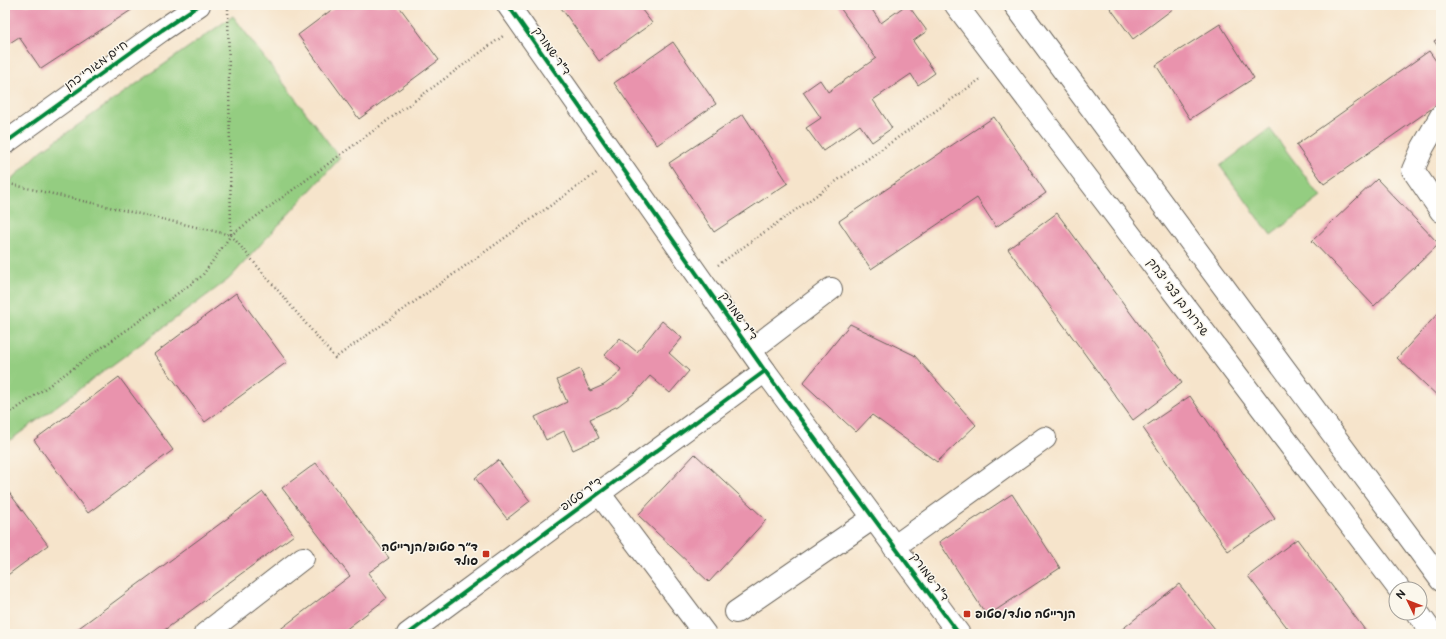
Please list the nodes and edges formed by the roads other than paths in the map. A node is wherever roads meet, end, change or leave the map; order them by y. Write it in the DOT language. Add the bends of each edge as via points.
graph roads {
  1 [pos="200,5"];
  2 [pos="508,5"];
  3 [pos="956,5"];
  4 [pos="1015,5"];
  5 [pos="1441,116"];
  6 [pos="5,143"];
  7 [pos="1441,211"];
  8 [pos="831,290"];
  9 [pos="751,350"];
  10 [pos="765,371"];
  11 [pos="1045,438"];
  12 [pos="599,493"];
  13 [pos="873,518"];
  14 [pos="894,546"];
  15 [pos="303,558"];
  16 [pos="1441,580"];
  17 [pos="1393,581"];
  18 [pos="736,612"];
  19 [pos="1424,621"];
  20 [pos="205,634"];
  21 [pos="408,634"];
  22 [pos="705,634"];
  23 [pos="959,634"];
  24 [pos="1434,634"];
  1 -- 6 [label="street, חיים מגורי כהן"];
  2 -- 9 [label="street, ד\"ר שמורק"];
  3 -- 17 [label="street, שדרות בן צבי יצחק"];
  4 -- 16 [label="street"];
  5 -- 7 [label="street" via="1413,170"];
  8 -- 9 [label="street"];
  9 -- 10 [label="street, ד\"ר שמורק"];
  10 -- 12 [label="street, ד\"ר סטופ"];
  10 -- 13 [label="street, ד\"ר שמורק"];
  11 -- 14 [label="street"];
  12 -- 21 [label="street, ד\"ר סטופ"];
  12 -- 22 [label="street"];
  13 -- 14 [label="street, ד\"ר שמורק"];
  13 -- 18 [label="street"];
  14 -- 23 [label="street, ד\"ר שמורק"];
  15 -- 20 [label="street"];
  19 -- 24 [label="street"];
}
